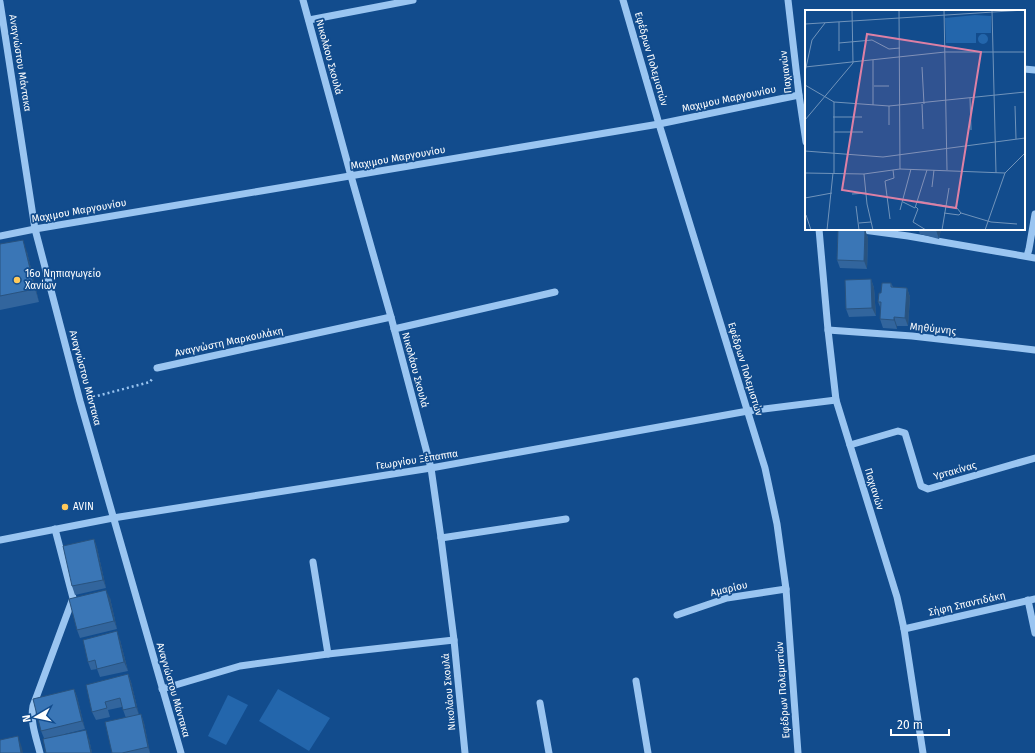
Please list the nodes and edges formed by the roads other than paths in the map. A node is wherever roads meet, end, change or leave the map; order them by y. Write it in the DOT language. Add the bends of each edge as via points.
graph roads {
  1 [pos="303,0"];
  2 [pos="413,0"];
  3 [pos="623,0"];
  4 [pos="788,0"];
  5 [pos="0,2"];
  6 [pos="308,20"];
  7 [pos="1025,69"];
  8 [pos="1035,70"];
  9 [pos="799,95"];
  10 [pos="659,124"];
  11 [pos="805,135"];
  12 [pos="351,176"];
  13 [pos="1035,214"];
  14 [pos="35,229"];
  15 [pos="819,230"];
  16 [pos="863,230"];
  17 [pos="0,236"];
  18 [pos="1027,256"];
  19 [pos="1035,258"];
  20 [pos="555,292"];
  21 [pos="391,317"];
  22 [pos="394,329"];
  23 [pos="828,330"];
  24 [pos="1035,350"];
  25 [pos="157,368"];
  26 [pos="836,400"];
  27 [pos="748,411"];
  28 [pos="850,445"];
  29 [pos="1035,458"];
  30 [pos="431,468"];
  31 [pos="113,518"];
  32 [pos="566,519"];
  33 [pos="55,529"];
  34 [pos="442,538"];
  35 [pos="0,540"];
  36 [pos="313,562"];
  37 [pos="786,588"];
  38 [pos="1032,600"];
  39 [pos="677,615"];
  40 [pos="904,629"];
  41 [pos="1035,633"];
  42 [pos="454,640"];
  43 [pos="328,654"];
  44 [pos="636,681"];
  45 [pos="162,689"];
  46 [pos="540,703"];
  47 [pos="40,753"];
  48 [pos="181,753"];
  49 [pos="465,753"];
  50 [pos="549,753"];
  51 [pos="648,753"];
  52 [pos="798,753"];
  53 [pos="923,753"];
  1 -- 6 [label="street, Νικολάου Σκουλά"];
  2 -- 6 [label="street"];
  3 -- 10 [label="street, Εφέδρων Πολεμιστών"];
  4 -- 9 [label="street, Παχιανών"];
  5 -- 14 [label="street, Αναγνώστου Μάντακα"];
  6 -- 12 [label="street, Νικολάου Σκουλά"];
  7 -- 8 [label="street"];
  9 -- 10 [label="street, Μαχιμου Mαργουνίου"];
  9 -- 11 [label="street, Παχιανών"];
  10 -- 12 [label="street, Μαχιμου Mαργουνίου"];
  10 -- 27 [label="street, Εφέδρων Πολεμιστών"];
  12 -- 14 [label="street, Μαχιμου Mαργουνίου"];
  12 -- 21 [label="street, Νικολάου Σκουλά"];
  13 -- 18 [label="street"];
  14 -- 17 [label="street, Μαχιμου Mαργουνίου"];
  14 -- 31 [label="street, Αναγνώστου Μάντακα"];
  15 -- 23 [label="street, Παχιανών"];
  16 -- 18 [label="street"];
  18 -- 19 [label="street"];
  20 -- 22 [label="street"];
  21 -- 22 [label="street, Νικολάου Σκουλά"];
  21 -- 25 [label="street, Αναγνώστη Μαρκουλάκη"];
  22 -- 30 [label="street, Νικολάου Σκουλά"];
  23 -- 24 [label="street, Μηθύμνης" via="912,336"];
  23 -- 26 [label="street, Παχιανών"];
  26 -- 27 [label="street, Γεωργίου Ξέπαππα"];
  26 -- 28 [label="street, Παχιανών"];
  27 -- 30 [label="street, Γεωργίου Ξέπαππα"];
  27 -- 37 [label="street, Εφέδρων Πολεμιστών" via="778,524"];
  28 -- 29 [label="street, Υρτακίνας" via="898,431 906,433 921,486 928,489"];
  28 -- 40 [label="street, Παχιανών" via="897,597"];
  30 -- 31 [label="street, Γεωργίου Ξέπαππα"];
  30 -- 34 [label="street, Νικολάου Σκουλά"];
  31 -- 33 [label="street, Γεωργίου Ξέπαππα"];
  31 -- 45 [label="street, Αναγνώστου Μάντακα"];
  32 -- 34 [label="street"];
  33 -- 35 [label="street, Γεωργίου Ξέπαππα"];
  33 -- 47 [label="street" via="73,598 31,714"];
  34 -- 42 [label="street, Νικολάου Σκουλά"];
  36 -- 43 [label="street"];
  37 -- 39 [label="street, Αμαρίου" via="727,598"];
  37 -- 52 [label="street, Εφέδρων Πολεμιστών"];
  38 -- 40 [label="street, Σήφη Σπαντιδάκη"];
  38 -- 41 [label="street"];
  40 -- 53 [label="street, Παχιανών"];
  42 -- 43 [label="street"];
  42 -- 49 [label="street, Νικολάου Σκουλά"];
  43 -- 45 [label="street" via="240,666"];
  44 -- 51 [label="street"];
  45 -- 48 [label="street, Αναγνώστου Μάντακα"];
  46 -- 50 [label="street"];
}
